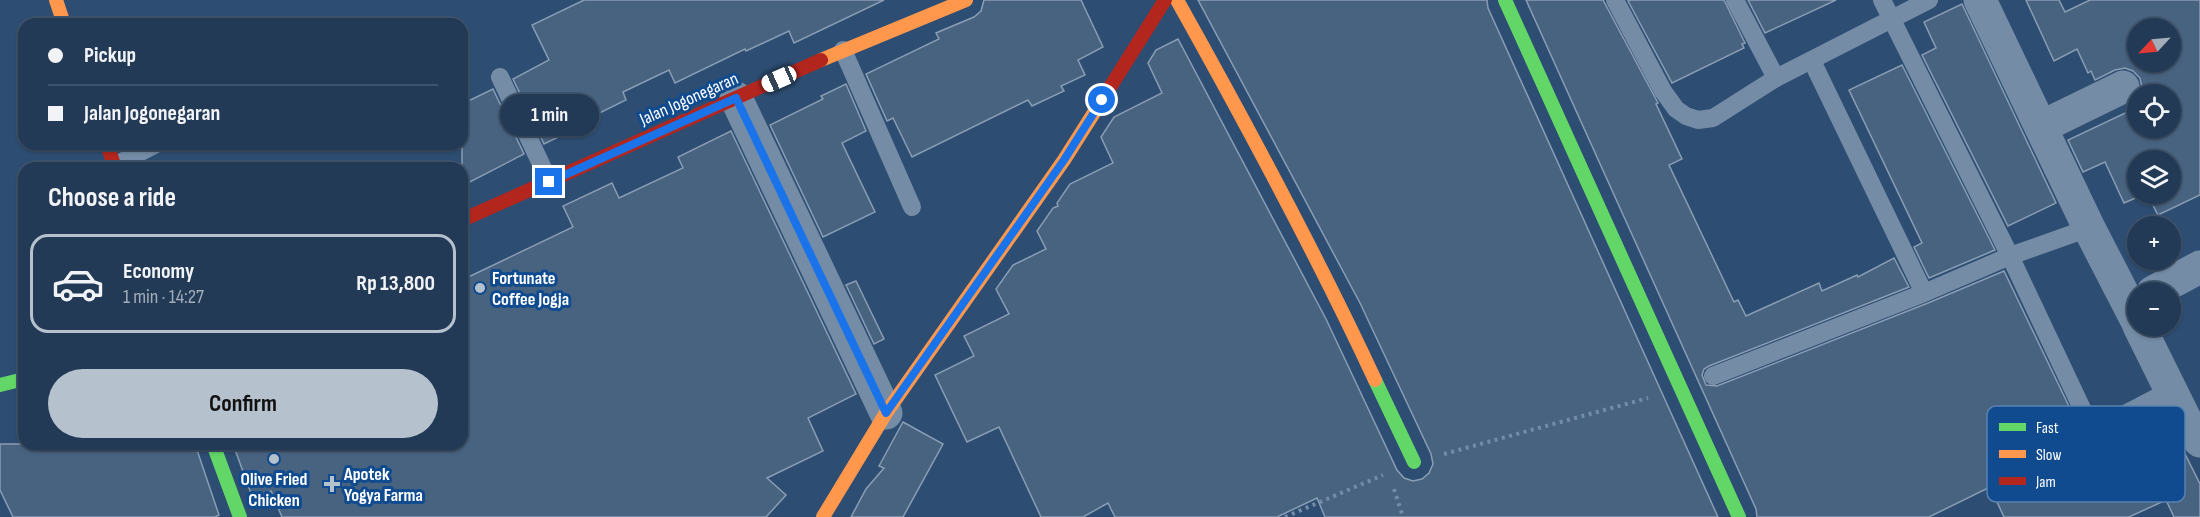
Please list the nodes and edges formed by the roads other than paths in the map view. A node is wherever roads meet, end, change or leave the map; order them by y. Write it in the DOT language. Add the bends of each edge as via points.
graph roads {
  1 [pos="56,0"];
  2 [pos="966,0"];
  3 [pos="1165,0"];
  4 [pos="1177,0"];
  5 [pos="1504,0"];
  6 [pos="1615,0"];
  7 [pos="1735,0"];
  8 [pos="1882,0"];
  9 [pos="1929,0"];
  10 [pos="1980,0"];
  11 [pos="62,18"];
  12 [pos="1892,18"];
  13 [pos="843,50"];
  14 [pos="1812,61"];
  15 [pos="500,77"];
  16 [pos="1776,78"];
  17 [pos="2123,87"];
  18 [pos="736,98"];
  19 [pos="2041,127"];
  20 [pos="145,150"];
  21 [pos="124,162"];
  22 [pos="549,182"];
  23 [pos="912,207"];
  24 [pos="468,217"];
  25 [pos="2089,228"];
  26 [pos="2010,256"];
  27 [pos="2200,267"];
  28 [pos="2178,282"];
  29 [pos="2127,290"];
  30 [pos="1924,293"];
  31 [pos="2150,336"];
  32 [pos="1713,376"];
  33 [pos="18,380"];
  34 [pos="0,385"];
  35 [pos="2171,390"];
  36 [pos="2081,406"];
  37 [pos="2140,406"];
  38 [pos="2179,406"];
  39 [pos="886,413"];
  40 [pos="2185,419"];
  41 [pos="2200,441"];
  42 [pos="215,450"];
  43 [pos="1414,462"];
  44 [pos="240,517"];
  45 [pos="823,517"];
  46 [pos="1739,517"];
  1 -- 11 [label="street"];
  2 -- 13 [label="street, Jalan Jogonegaran"];
  3 -- 39 [label="street" via="1064,160"];
  4 -- 43 [label="street" via="1343,311"];
  5 -- 46 [label="street"];
  6 -- 16 [label="lane" via="1663,91 1676,110 1686,116 1698,120 1713,118"];
  7 -- 16 [label="lane"];
  8 -- 12 [label="lane"];
  9 -- 12 [label="lane"];
  10 -- 19 [label="street"];
  12 -- 14 [label="lane"];
  12 -- 26 [label="lane"];
  13 -- 18 [label="street, Jalan Jogonegaran"];
  13 -- 23 [label="lane"];
  14 -- 16 [label="lane"];
  14 -- 30 [label="lane"];
  15 -- 22 [label="lane"];
  17 -- 19 [label="street"];
  18 -- 22 [label="street, Jalan Jogonegaran"];
  18 -- 39 [label="street"];
  19 -- 25 [label="street"];
  20 -- 21 [label="lane"];
  22 -- 24 [label="street, Jalan Jogonegaran"];
  25 -- 26 [label="lane"];
  25 -- 29 [label="street"];
  26 -- 30 [label="lane"];
  26 -- 36 [label="lane"];
  27 -- 28 [label="street"];
  30 -- 32 [label="lane"];
  31 -- 35 [label="street"];
  33 -- 34 [label="street"];
  35 -- 37 [label="lane"];
  35 -- 38 [label="street"];
  39 -- 45 [label="street"];
  40 -- 41 [label="street"];
  42 -- 44 [label="street"];
}
